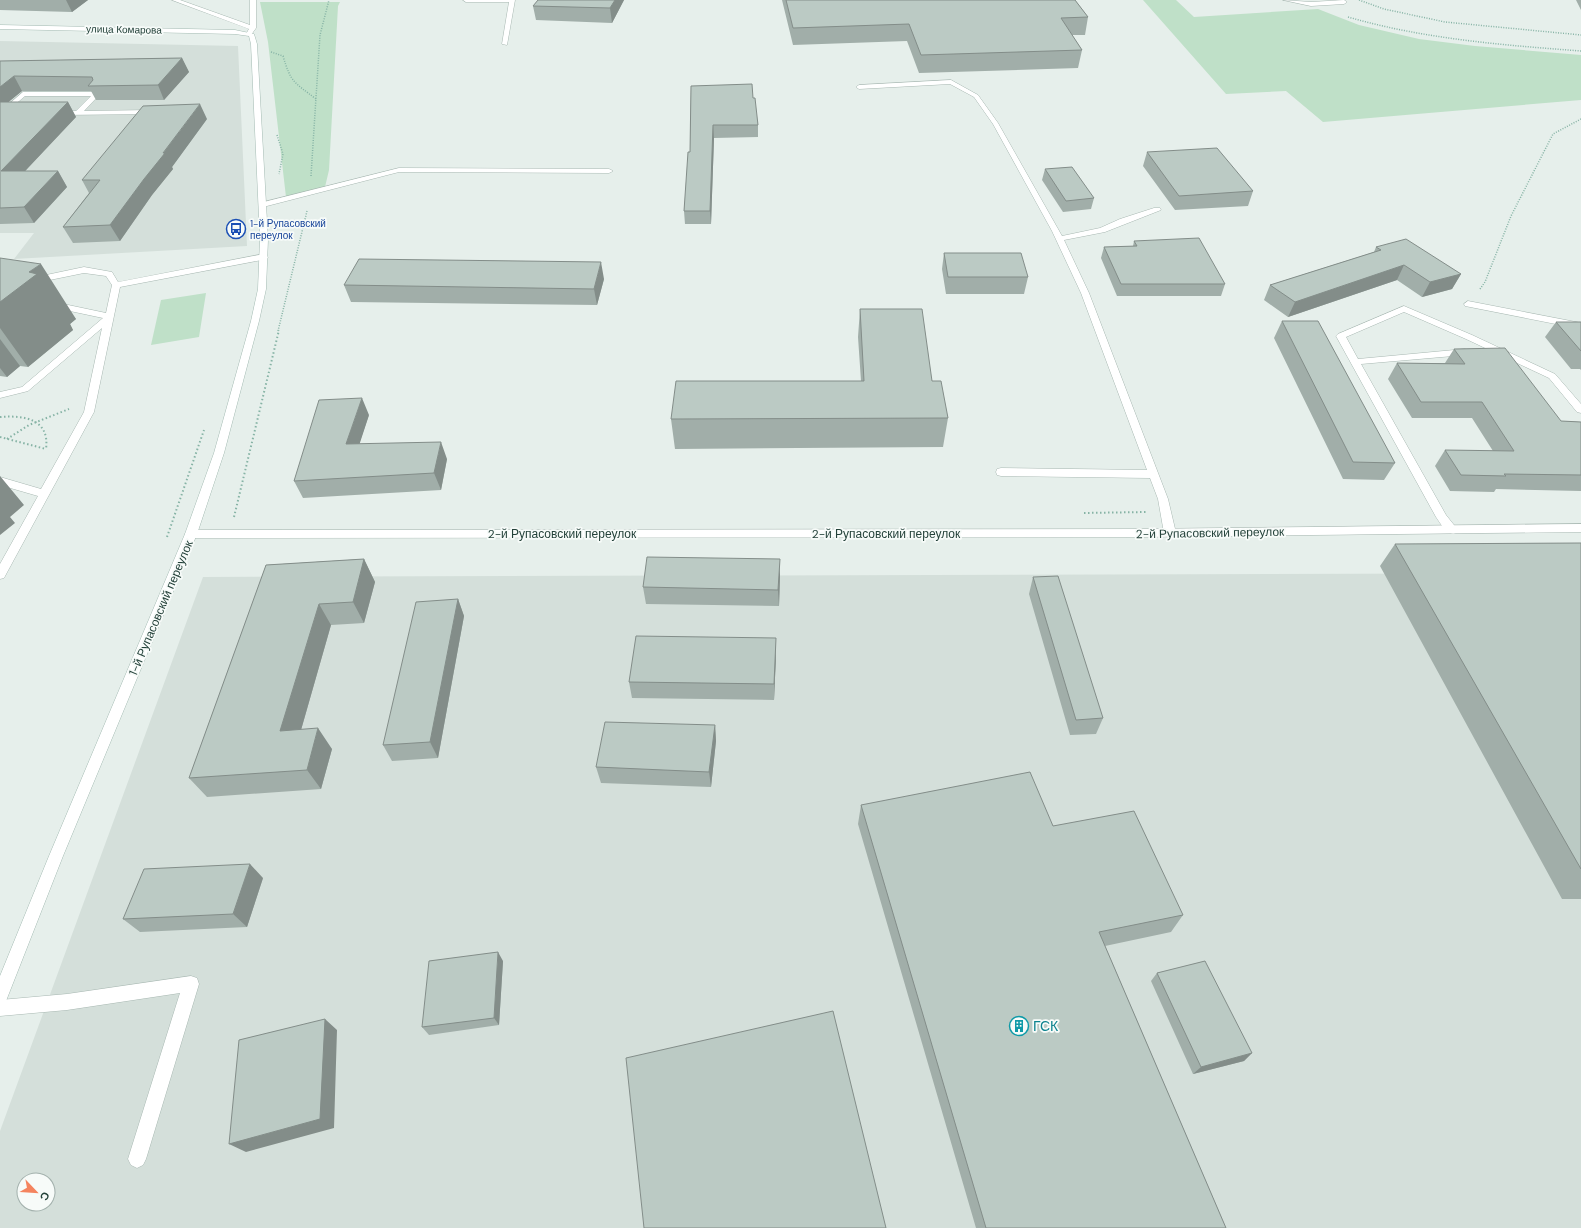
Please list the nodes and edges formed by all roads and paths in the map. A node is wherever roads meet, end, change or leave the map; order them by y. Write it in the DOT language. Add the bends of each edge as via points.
graph roads {
  1 [pos="175,0"];
  2 [pos="253,0"];
  3 [pos="329,0"];
  4 [pos="466,0"];
  5 [pos="512,0"];
  6 [pos="1286,0"];
  7 [pos="1359,0"];
  8 [pos="1344,2"];
  9 [pos="1324,3"];
  10 [pos="0,26"];
  11 [pos="250,31"];
  12 [pos="1581,35"];
  13 [pos="505,44"];
  14 [pos="265,51"];
  15 [pos="1581,51"];
  16 [pos="859,87"];
  17 [pos="316,99"];
  18 [pos="158,112"];
  19 [pos="78,113"];
  20 [pos="0,114"];
  21 [pos="8,114"];
  22 [pos="55,114"];
  23 [pos="1581,119"];
  24 [pos="609,171"];
  25 [pos="310,194"];
  26 [pos="263,205"];
  27 [pos="1157,210"];
  28 [pos="1060,239"];
  29 [pos="264,257"];
  30 [pos="23,282"];
  31 [pos="116,285"];
  32 [pos="43,303"];
  33 [pos="1468,304"];
  34 [pos="110,317"];
  35 [pos="1581,326"];
  36 [pos="1496,350"];
  37 [pos="1355,362"];
  38 [pos="0,395"];
  39 [pos="90,404"];
  40 [pos="1581,410"];
  41 [pos="0,417"];
  42 [pos="34,422"];
  43 [pos="205,426"];
  44 [pos="0,437"];
  45 [pos="7,439"];
  46 [pos="46,449"];
  47 [pos="66,454"];
  48 [pos="1001,472"];
  49 [pos="1153,474"];
  50 [pos="0,481"];
  51 [pos="44,494"];
  52 [pos="1166,511"];
  53 [pos="1080,513"];
  54 [pos="234,520"];
  55 [pos="1581,528"];
  56 [pos="1452,530"];
  57 [pos="1170,533"];
  58 [pos="192,534"];
  59 [pos="18,540"];
  60 [pos="166,540"];
  61 [pos="0,556"];
  62 [pos="0,575"];
  63 [pos="0,995"];
  64 [pos="0,1008"];
  65 [pos="137,1159"];
  1 -- 11 [label="street"];
  2 -- 11 [label="street"];
  3 -- 17 [label="path" via="320,35"];
  4 -- 5 [label="street"];
  5 -- 13 [label="street"];
  6 -- 9 [label="street" via="1310,4"];
  7 -- 12 [label="path" via="1387,10 1445,22"];
  8 -- 9 [label="street"];
  9 -- 15 [label="path" via="1347,16 1408,33"];
  10 -- 11 [label="street, улица Комарова"];
  11 -- 26 [label="street, 1-й Рупасовский переулок" via="254,37"];
  14 -- 17 [label="path" via="283,56 293,82"];
  16 -- 28 [label="street" via="951,82 976,96 996,124"];
  17 -- 25 [label="path"];
  18 -- 19 [label="street"];
  19 -- 20 [label="street" via="97,94 23,94"];
  19 -- 22 [label="street"];
  20 -- 21 [label="street"];
  23 -- 33 [label="path" via="1553,134 1511,216 1485,282"];
  24 -- 25 [label="street" via="409,169"];
  25 -- 26 [label="street"];
  25 -- 54 [label="path"];
  26 -- 29 [label="street, 1-й Рупасовский переулок"];
  27 -- 28 [label="street" via="1102,230"];
  28 -- 49 [label="street" via="1086,294"];
  29 -- 31 [label="street"];
  29 -- 58 [label="street, 1-й Рупасовский переулок" via="262,288 255,321 219,453"];
  30 -- 31 [label="street" via="84,270 109,274"];
  31 -- 34 [label="street"];
  32 -- 34 [label="street"];
  33 -- 35 [label="street"];
  34 -- 38 [label="street" via="25,389"];
  34 -- 39 [label="street"];
  36 -- 37 [label="street"];
  36 -- 37 [label="street" via="1404,309 1341,336"];
  36 -- 40 [label="street" via="1552,376"];
  37 -- 56 [label="street" via="1442,517"];
  39 -- 42 [label="path" via="72,407"];
  39 -- 47 [label="street" via="89,412"];
  41 -- 42 [label="path" via="9,416"];
  42 -- 45 [label="path"];
  42 -- 46 [label="path" via="44,428"];
  43 -- 60 [label="path"];
  44 -- 45 [label="path"];
  45 -- 46 [label="path"];
  46 -- 47 [label="path"];
  47 -- 51 [label="street"];
  48 -- 49 [label="street"];
  49 -- 52 [label="street"];
  50 -- 51 [label="street"];
  51 -- 59 [label="street"];
  52 -- 53 [label="path"];
  52 -- 57 [label="street"];
  55 -- 56 [label="street, 2-й Рупасовский переулок"];
  56 -- 57 [label="street, 2-й Рупасовский переулок"];
  57 -- 58 [label="street, 2-й Рупасовский переулок"];
  58 -- 63 [label="street, 1-й Рупасовский переулок"];
  59 -- 61 [label="street"];
  59 -- 62 [label="street"];
  64 -- 65 [label="street" via="67,1002 191,984"];
}
